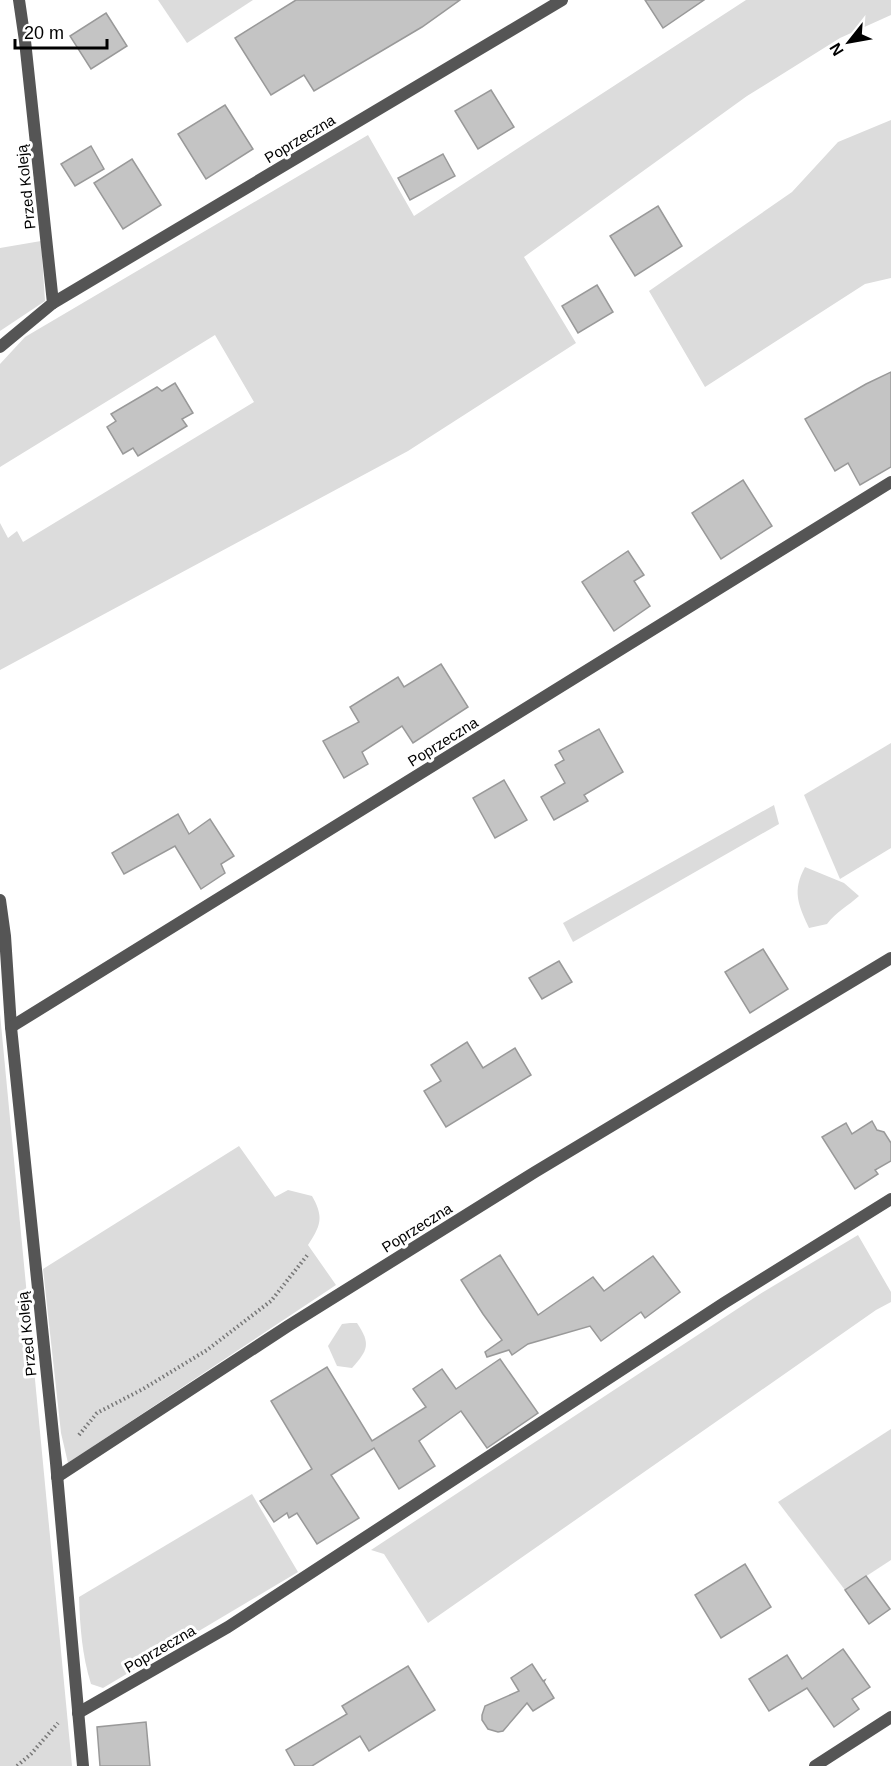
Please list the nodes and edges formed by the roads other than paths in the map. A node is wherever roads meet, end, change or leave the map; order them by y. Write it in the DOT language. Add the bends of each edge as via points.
graph roads {
  1 [pos="19,0"];
  2 [pos="562,0"];
  3 [pos="53,303"];
  4 [pos="0,347"];
  5 [pos="891,482"];
  6 [pos="0,900"];
  7 [pos="891,958"];
  8 [pos="11,1027"];
  9 [pos="891,1200"];
  10 [pos="57,1477"];
  11 [pos="78,1711"];
  12 [pos="891,1717"];
  13 [pos="83,1766"];
  14 [pos="815,1766"];
  1 -- 3 [label="street, Przed Koleją"];
  2 -- 3 [label="street, Poprzeczna"];
  3 -- 4 [label="street"];
  5 -- 8 [label="street, Poprzeczna"];
  6 -- 8 [label="street, Przed Koleją"];
  7 -- 10 [label="street, Poprzeczna" via="534,1172"];
  8 -- 10 [label="street, Przed Koleją"];
  9 -- 11 [label="street, Poprzeczna" via="723,1304 228,1627"];
  10 -- 11 [label="street, Przed Koleją"];
  11 -- 13 [label="street, Przed Koleją"];
  12 -- 14 [label="street"];
}
